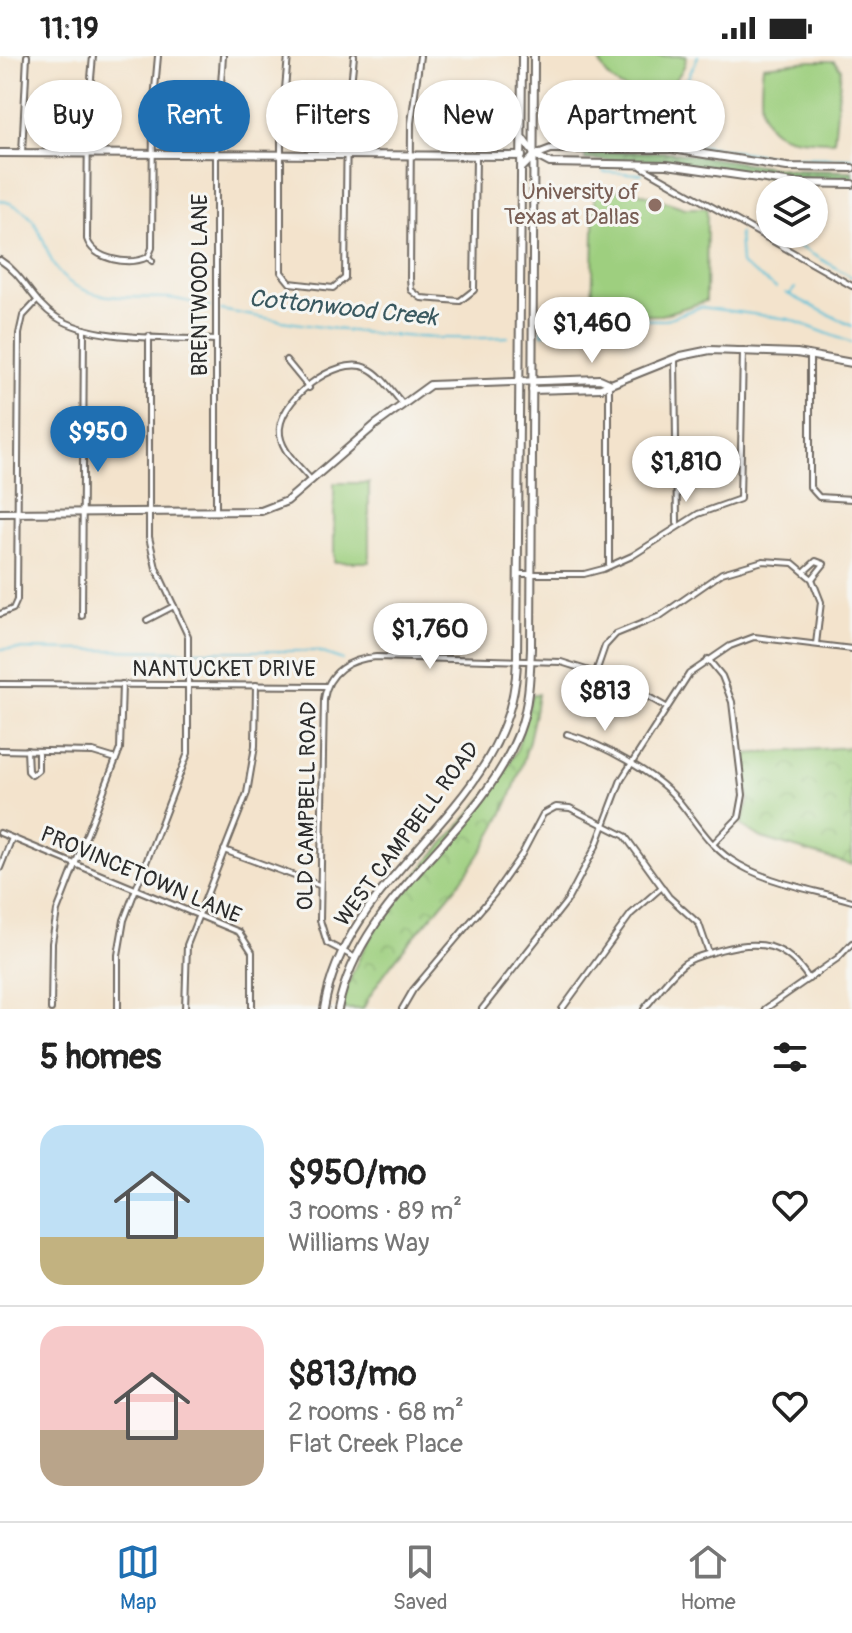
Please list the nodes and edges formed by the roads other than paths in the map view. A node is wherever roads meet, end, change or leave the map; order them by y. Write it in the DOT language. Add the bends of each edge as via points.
graph roads {
  1 [pos="27,56"];
  2 [pos="93,56"];
  3 [pos="158,56"];
  4 [pos="223,56"];
  5 [pos="288,56"];
  6 [pos="354,56"];
  7 [pos="420,56"];
  8 [pos="522,56"];
  9 [pos="534,56"];
  10 [pos="522,80"];
  11 [pos="522,137"];
  12 [pos="535,140"];
  13 [pos="538,142"];
  14 [pos="529,148"];
  15 [pos="522,152"];
  16 [pos="543,152"];
  17 [pos="690,152"];
  18 [pos="0,153"];
  19 [pos="22,153"];
  20 [pos="88,154"];
  21 [pos="152,154"];
  22 [pos="216,154"];
  23 [pos="281,155"];
  24 [pos="346,155"];
  25 [pos="411,155"];
  26 [pos="535,155"];
  27 [pos="476,156"];
  28 [pos="522,156"];
  29 [pos="550,163"];
  30 [pos="635,164"];
  31 [pos="524,165"];
  32 [pos="852,168"];
  33 [pos="535,172"];
  34 [pos="852,184"];
  35 [pos="0,260"];
  36 [pos="852,286"];
  37 [pos="36,302"];
  38 [pos="84,329"];
  39 [pos="149,336"];
  40 [pos="216,340"];
  41 [pos="743,350"];
  42 [pos="810,355"];
  43 [pos="675,358"];
  44 [pos="286,360"];
  45 [pos="852,363"];
  46 [pos="533,382"];
  47 [pos="520,383"];
  48 [pos="609,383"];
  49 [pos="309,388"];
  50 [pos="533,390"];
  51 [pos="402,403"];
  52 [pos="518,458"];
  53 [pos="532,458"];
  54 [pos="311,480"];
  55 [pos="852,499"];
  56 [pos="0,513"];
  57 [pos="18,513"];
  58 [pos="84,513"];
  59 [pos="149,513"];
  60 [pos="216,513"];
  61 [pos="678,524"];
  62 [pos="609,566"];
  63 [pos="806,571"];
  64 [pos="517,574"];
  65 [pos="531,574"];
  66 [pos="812,579"];
  67 [pos="174,606"];
  68 [pos="0,614"];
  69 [pos="82,616"];
  70 [pos="147,620"];
  71 [pos="816,645"];
  72 [pos="852,649"];
  73 [pos="517,659"];
  74 [pos="708,659"];
  75 [pos="531,660"];
  76 [pos="596,672"];
  77 [pos="0,684"];
  78 [pos="122,684"];
  79 [pos="189,685"];
  80 [pos="256,685"];
  81 [pos="327,686"];
  82 [pos="666,707"];
  83 [pos="567,734"];
  84 [pos="495,749"];
  85 [pos="0,750"];
  86 [pos="27,750"];
  87 [pos="38,751"];
  88 [pos="508,756"];
  89 [pos="116,759"];
  90 [pos="630,765"];
  91 [pos="605,825"];
  92 [pos="0,833"];
  93 [pos="12,838"];
  94 [pos="713,844"];
  95 [pos="224,850"];
  96 [pos="414,853"];
  97 [pos="74,863"];
  98 [pos="424,863"];
  99 [pos="0,868"];
  100 [pos="321,885"];
  101 [pos="662,887"];
  102 [pos="136,888"];
  103 [pos="852,901"];
  104 [pos="198,914"];
  105 [pos="852,943"];
  106 [pos="342,952"];
  107 [pos="709,953"];
  108 [pos="354,957"];
  109 [pos="809,979"];
  110 [pos="51,1009"];
  111 [pos="118,1009"];
  112 [pos="185,1009"];
  113 [pos="252,1009"];
  114 [pos="324,1009"];
  115 [pos="338,1009"];
  116 [pos="402,1009"];
  117 [pos="482,1009"];
  118 [pos="562,1009"];
  119 [pos="644,1009"];
  120 [pos="765,1009"];
  1 -- 19 [label="street"];
  2 -- 20 [label="street"];
  3 -- 21 [label="street"];
  4 -- 22 [label="street, BRENTWOOD LANE"];
  5 -- 23 [label="street"];
  6 -- 24 [label="street"];
  7 -- 25 [label="street"];
  8 -- 10 [label="main road, WEST CAMPBELL ROAD"];
  9 -- 12 [label="main road, WEST CAMPBELL ROAD"];
  11 -- 14 [label="main road"];
  12 -- 13 [label="main road"];
  12 -- 14 [label="main road"];
  12 -- 26 [label="main road, WEST CAMPBELL ROAD"];
  14 -- 26 [label="main road"];
  14 -- 28 [label="main road"];
  15 -- 28 [label="main road, WEST CAMPBELL ROAD"];
  16 -- 26 [label="main road"];
  17 -- 32 [label="main road" via="775,166"];
  18 -- 19 [label="main road"];
  19 -- 20 [label="main road"];
  20 -- 21 [label="main road"];
  20 -- 21 [label="street" via="90,248 103,257 139,260 150,259 152,248"];
  21 -- 22 [label="main road"];
  22 -- 23 [label="main road"];
  22 -- 40 [label="street, BRENTWOOD LANE"];
  23 -- 24 [label="main road"];
  23 -- 24 [label="street" via="281,272 290,283 333,288 345,278"];
  24 -- 25 [label="main road"];
  25 -- 27 [label="main road"];
  25 -- 27 [label="street" via="410,286 416,295 460,301 474,290"];
  26 -- 29 [label="main road"];
  26 -- 31 [label="main road"];
  26 -- 33 [label="main road, WEST CAMPBELL ROAD"];
  27 -- 28 [label="main road"];
  28 -- 31 [label="main road, WEST CAMPBELL ROAD"];
  29 -- 30 [label="main road"];
  29 -- 33 [label="main road"];
  30 -- 34 [label="main road" via="793,183"];
  30 -- 36 [label="street"];
  31 -- 33 [label="main road"];
  31 -- 47 [label="main road, WEST CAMPBELL ROAD"];
  33 -- 46 [label="main road, WEST CAMPBELL ROAD"];
  35 -- 37 [label="street" via="17,273"];
  37 -- 38 [label="street"];
  37 -- 57 [label="street" via="23,316 19,334"];
  38 -- 39 [label="street"];
  38 -- 58 [label="street"];
  39 -- 40 [label="street"];
  39 -- 59 [label="street"];
  40 -- 60 [label="street, BRENTWOOD LANE"];
  41 -- 42 [label="main road"];
  41 -- 43 [label="main road" via="700,351"];
  41 -- 61 [label="street" via="742,495"];
  42 -- 45 [label="main road"];
  42 -- 55 [label="street" via="810,487 819,497"];
  43 -- 48 [label="main road"];
  43 -- 61 [label="street"];
  44 -- 49 [label="street"];
  46 -- 47 [label="main road"];
  46 -- 48 [label="main road"];
  46 -- 50 [label="main road, WEST CAMPBELL ROAD"];
  47 -- 50 [label="main road"];
  47 -- 51 [label="main road" via="439,383"];
  47 -- 52 [label="main road, WEST CAMPBELL ROAD"];
  48 -- 50 [label="main road" via="589,390"];
  48 -- 62 [label="street"];
  49 -- 51 [label="street" via="339,365 358,365 370,369"];
  49 -- 54 [label="street" via="287,409 280,429 287,452"];
  50 -- 53 [label="main road, WEST CAMPBELL ROAD"];
  51 -- 54 [label="main road"];
  52 -- 53 [label="main road"];
  52 -- 64 [label="main road, WEST CAMPBELL ROAD"];
  53 -- 65 [label="main road, WEST CAMPBELL ROAD"];
  54 -- 60 [label="main road" via="270,509"];
  56 -- 57 [label="main road"];
  57 -- 58 [label="main road"];
  57 -- 68 [label="street" via="17,600 13,609"];
  58 -- 59 [label="main road"];
  58 -- 69 [label="street"];
  59 -- 60 [label="main road"];
  59 -- 67 [label="street" via="153,557"];
  61 -- 62 [label="street"];
  62 -- 65 [label="street" via="584,574"];
  63 -- 66 [label="street"];
  63 -- 66 [label="street" via="816,561 824,564"];
  63 -- 76 [label="street" via="783,561 763,561 722,573 660,616 616,634 605,646"];
  64 -- 65 [label="street"];
  64 -- 73 [label="main road, WEST CAMPBELL ROAD"];
  65 -- 75 [label="main road, WEST CAMPBELL ROAD"];
  66 -- 71 [label="street" via="821,602"];
  67 -- 70 [label="street"];
  67 -- 79 [label="street" via="188,636"];
  71 -- 72 [label="street"];
  71 -- 74 [label="street" via="754,637"];
  73 -- 75 [label="street, NANTUCKET DRIVE"];
  73 -- 81 [label="street, NANTUCKET DRIVE" via="369,657 347,664"];
  73 -- 84 [label="main road, WEST CAMPBELL ROAD" via="513,706"];
  74 -- 82 [label="street" via="680,684"];
  74 -- 94 [label="street" via="732,702 743,795 739,817"];
  75 -- 76 [label="street, NANTUCKET DRIVE"];
  75 -- 88 [label="main road, WEST CAMPBELL ROAD" via="523,720"];
  76 -- 82 [label="street, NANTUCKET DRIVE"];
  77 -- 78 [label="street, NANTUCKET DRIVE"];
  78 -- 79 [label="street, NANTUCKET DRIVE"];
  78 -- 89 [label="street"];
  79 -- 80 [label="street, NANTUCKET DRIVE"];
  79 -- 102 [label="street" via="187,759"];
  80 -- 81 [label="street, NANTUCKET DRIVE"];
  80 -- 95 [label="street" via="250,779"];
  81 -- 100 [label="street, OLD CAMPBELL ROAD"];
  82 -- 90 [label="street"];
  83 -- 90 [label="street"];
  84 -- 88 [label="main road"];
  84 -- 96 [label="main road, WEST CAMPBELL ROAD"];
  85 -- 86 [label="street"];
  86 -- 87 [label="street"];
  86 -- 87 [label="street" via="32,775 38,770"];
  87 -- 89 [label="street" via="93,752"];
  88 -- 98 [label="main road, WEST CAMPBELL ROAD" via="489,787"];
  89 -- 97 [label="street"];
  90 -- 91 [label="street"];
  90 -- 94 [label="street" via="672,794"];
  91 -- 101 [label="street" via="631,842"];
  91 -- 116 [label="street" via="565,807 543,814 502,884"];
  91 -- 117 [label="street" via="567,901"];
  92 -- 93 [label="street, PROVINCETOWN LANE"];
  93 -- 97 [label="street, PROVINCETOWN LANE"];
  93 -- 99 [label="street"];
  94 -- 103 [label="street" via="758,874"];
  95 -- 100 [label="street"];
  95 -- 104 [label="street"];
  96 -- 98 [label="main road"];
  96 -- 106 [label="main road, WEST CAMPBELL ROAD" via="366,911"];
  97 -- 102 [label="street, PROVINCETOWN LANE"];
  97 -- 110 [label="street" via="52,943"];
  98 -- 108 [label="main road, WEST CAMPBELL ROAD"];
  100 -- 106 [label="street, OLD CAMPBELL ROAD" via="322,933"];
  101 -- 107 [label="street" via="699,924"];
  101 -- 118 [label="street" via="631,914"];
  102 -- 104 [label="street, PROVINCETOWN LANE"];
  102 -- 111 [label="street" via="119,944"];
  104 -- 112 [label="street" via="187,945"];
  104 -- 113 [label="street, PROVINCETOWN LANE" via="239,932 249,943"];
  105 -- 109 [label="street"];
  106 -- 108 [label="street"];
  106 -- 114 [label="main road, WEST CAMPBELL ROAD"];
  107 -- 109 [label="street" via="770,944 791,956"];
  107 -- 119 [label="street" via="681,967"];
  108 -- 115 [label="main road, WEST CAMPBELL ROAD"];
  109 -- 120 [label="street"];
}
